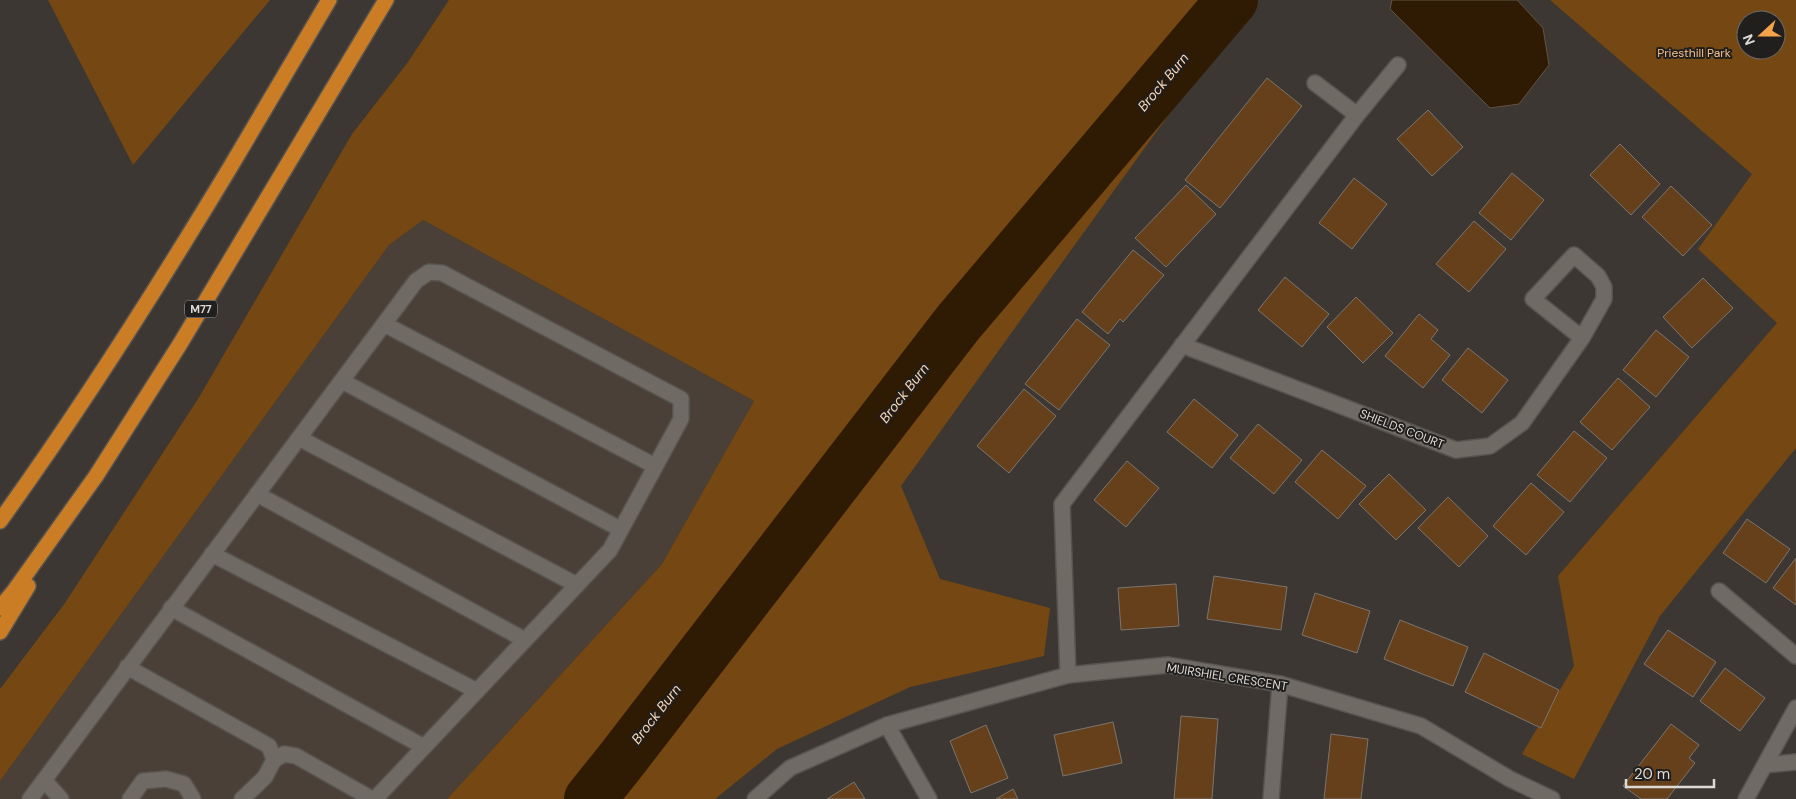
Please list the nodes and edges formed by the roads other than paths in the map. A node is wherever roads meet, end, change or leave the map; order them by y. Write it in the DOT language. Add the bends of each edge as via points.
graph roads {
  1 [pos="329,0"];
  2 [pos="386,0"];
  3 [pos="1398,65"];
  4 [pos="1315,83"];
  5 [pos="1357,115"];
  6 [pos="384,324"];
  7 [pos="1582,338"];
  8 [pos="1182,345"];
  9 [pos="342,380"];
  10 [pos="299,438"];
  11 [pos="655,466"];
  12 [pos="38,468"];
  13 [pos="96,476"];
  14 [pos="257,494"];
  15 [pos="0,503"];
  16 [pos="0,521"];
  17 [pos="620,529"];
  18 [pos="212,554"];
  19 [pos="577,585"];
  20 [pos="1719,591"];
  21 [pos="0,608"];
  22 [pos="171,608"];
  23 [pos="0,632"];
  24 [pos="525,640"];
  25 [pos="1796,656"];
  26 [pos="128,667"];
  27 [pos="1068,675"];
  28 [pos="1280,684"];
  29 [pos="477,691"];
  30 [pos="1796,708"];
  31 [pos="887,726"];
  32 [pos="424,747"];
  33 [pos="274,760"];
  34 [pos="1796,762"];
  35 [pos="1765,765"];
  36 [pos="44,780"];
  37 [pos="30,799"];
  38 [pos="61,799"];
  39 [pos="130,799"];
  40 [pos="192,799"];
  41 [pos="242,799"];
  42 [pos="374,799"];
  43 [pos="755,799"];
  44 [pos="928,799"];
  45 [pos="1271,799"];
  46 [pos="1552,799"];
  47 [pos="1746,799"];
  1 -- 12 [label="highway" via="128,333"];
  2 -- 13 [label="highway, M77" via="190,328"];
  3 -- 5 [label="street"];
  4 -- 5 [label="street"];
  5 -- 8 [label="street"];
  6 -- 9 [label="street"];
  6 -- 11 [label="street"];
  6 -- 11 [label="street" via="416,281 429,272 442,273 468,286 681,399 681,419"];
  7 -- 7 [label="street, SHIELDS COURT" via="1604,299 1604,287 1598,276 1574,255 1533,299"];
  7 -- 8 [label="street, SHIELDS COURT" via="1522,422 1490,446 1456,450"];
  8 -- 27 [label="street" via="1062,504"];
  9 -- 10 [label="street"];
  9 -- 17 [label="street"];
  10 -- 14 [label="street"];
  10 -- 19 [label="street"];
  11 -- 17 [label="street"];
  12 -- 15 [label="highway"];
  12 -- 16 [label="highway"];
  13 -- 21 [label="highway, M77"];
  13 -- 23 [label="highway"];
  14 -- 18 [label="street"];
  14 -- 24 [label="street"];
  17 -- 19 [label="street" via="610,550"];
  18 -- 22 [label="street"];
  18 -- 29 [label="street"];
  19 -- 24 [label="street"];
  20 -- 25 [label="street"];
  22 -- 26 [label="street"];
  22 -- 32 [label="street"];
  24 -- 29 [label="street"];
  26 -- 33 [label="street" via="269,746"];
  26 -- 36 [label="street"];
  27 -- 28 [label="street, MUIRSHIEL CRESCENT" via="1168,666"];
  27 -- 31 [label="street, MUIRSHIEL CRESCENT"];
  28 -- 45 [label="street"];
  28 -- 46 [label="street, MUIRSHIEL CRESCENT" via="1421,726"];
  29 -- 32 [label="street"];
  30 -- 35 [label="street"];
  31 -- 43 [label="street, MUIRSHIEL CRESCENT" via="790,768"];
  31 -- 44 [label="street"];
  32 -- 42 [label="street"];
  33 -- 41 [label="street" via="265,777"];
  33 -- 42 [label="street" via="284,754 296,756"];
  34 -- 35 [label="street"];
  35 -- 47 [label="street"];
  36 -- 37 [label="street"];
  36 -- 38 [label="street"];
  39 -- 40 [label="street" via="143,781 166,779 184,784"];
}
